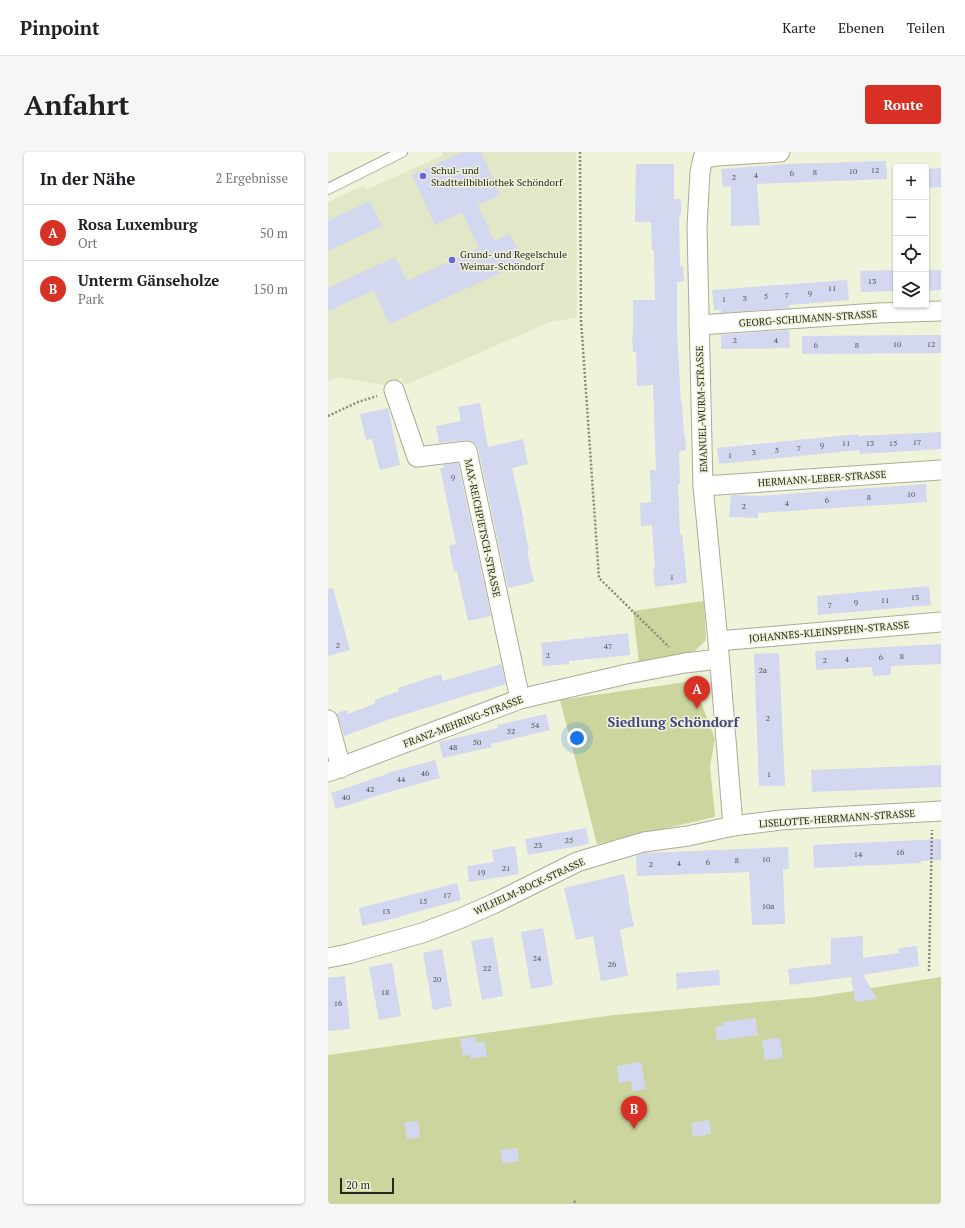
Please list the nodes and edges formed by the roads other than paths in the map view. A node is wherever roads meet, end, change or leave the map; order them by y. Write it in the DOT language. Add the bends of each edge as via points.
graph roads {
  1 [pos="402,152"];
  2 [pos="780,152"];
  3 [pos="328,189"];
  4 [pos="941,311"];
  5 [pos="699,325"];
  6 [pos="392,386"];
  7 [pos="941,470"];
  8 [pos="703,486"];
  9 [pos="941,622"];
  10 [pos="719,650"];
  11 [pos="520,699"];
  12 [pos="328,720"];
  13 [pos="335,770"];
  14 [pos="936,811"];
  15 [pos="733,826"];
  16 [pos="328,958"];
  1 -- 3 [label="lane"];
  2 -- 5 [label="street, EMANUEL-WURM-STRASSE" via="703,158 697,227"];
  4 -- 5 [label="street, GEORG-SCHUMANN-STRASSE"];
  5 -- 8 [label="street, EMANUEL-WURM-STRASSE"];
  6 -- 11 [label="street, MAX-REICHPIETSCH-STRASSE" via="418,457 467,451"];
  7 -- 8 [label="street, HERMANN-LEBER-STRASSE"];
  8 -- 10 [label="street, EMANUEL-WURM-STRASSE"];
  9 -- 10 [label="street, JOHANNES-KLEINSPEHN-STRASSE"];
  10 -- 11 [label="street, FRANZ-MEHRING-STRASSE" via="685,663"];
  10 -- 15 [label="street, EMANUEL-WURM-STRASSE"];
  11 -- 13 [label="street, FRANZ-MEHRING-STRASSE"];
  12 -- 13 [label="street"];
  14 -- 15 [label="street, LISELOTTE-HERRMANN-STRASSE" via="830,816"];
  15 -- 16 [label="street, WILHELM-BOCK-STRASSE" via="644,842 577,862 459,919 422,933"];
}
